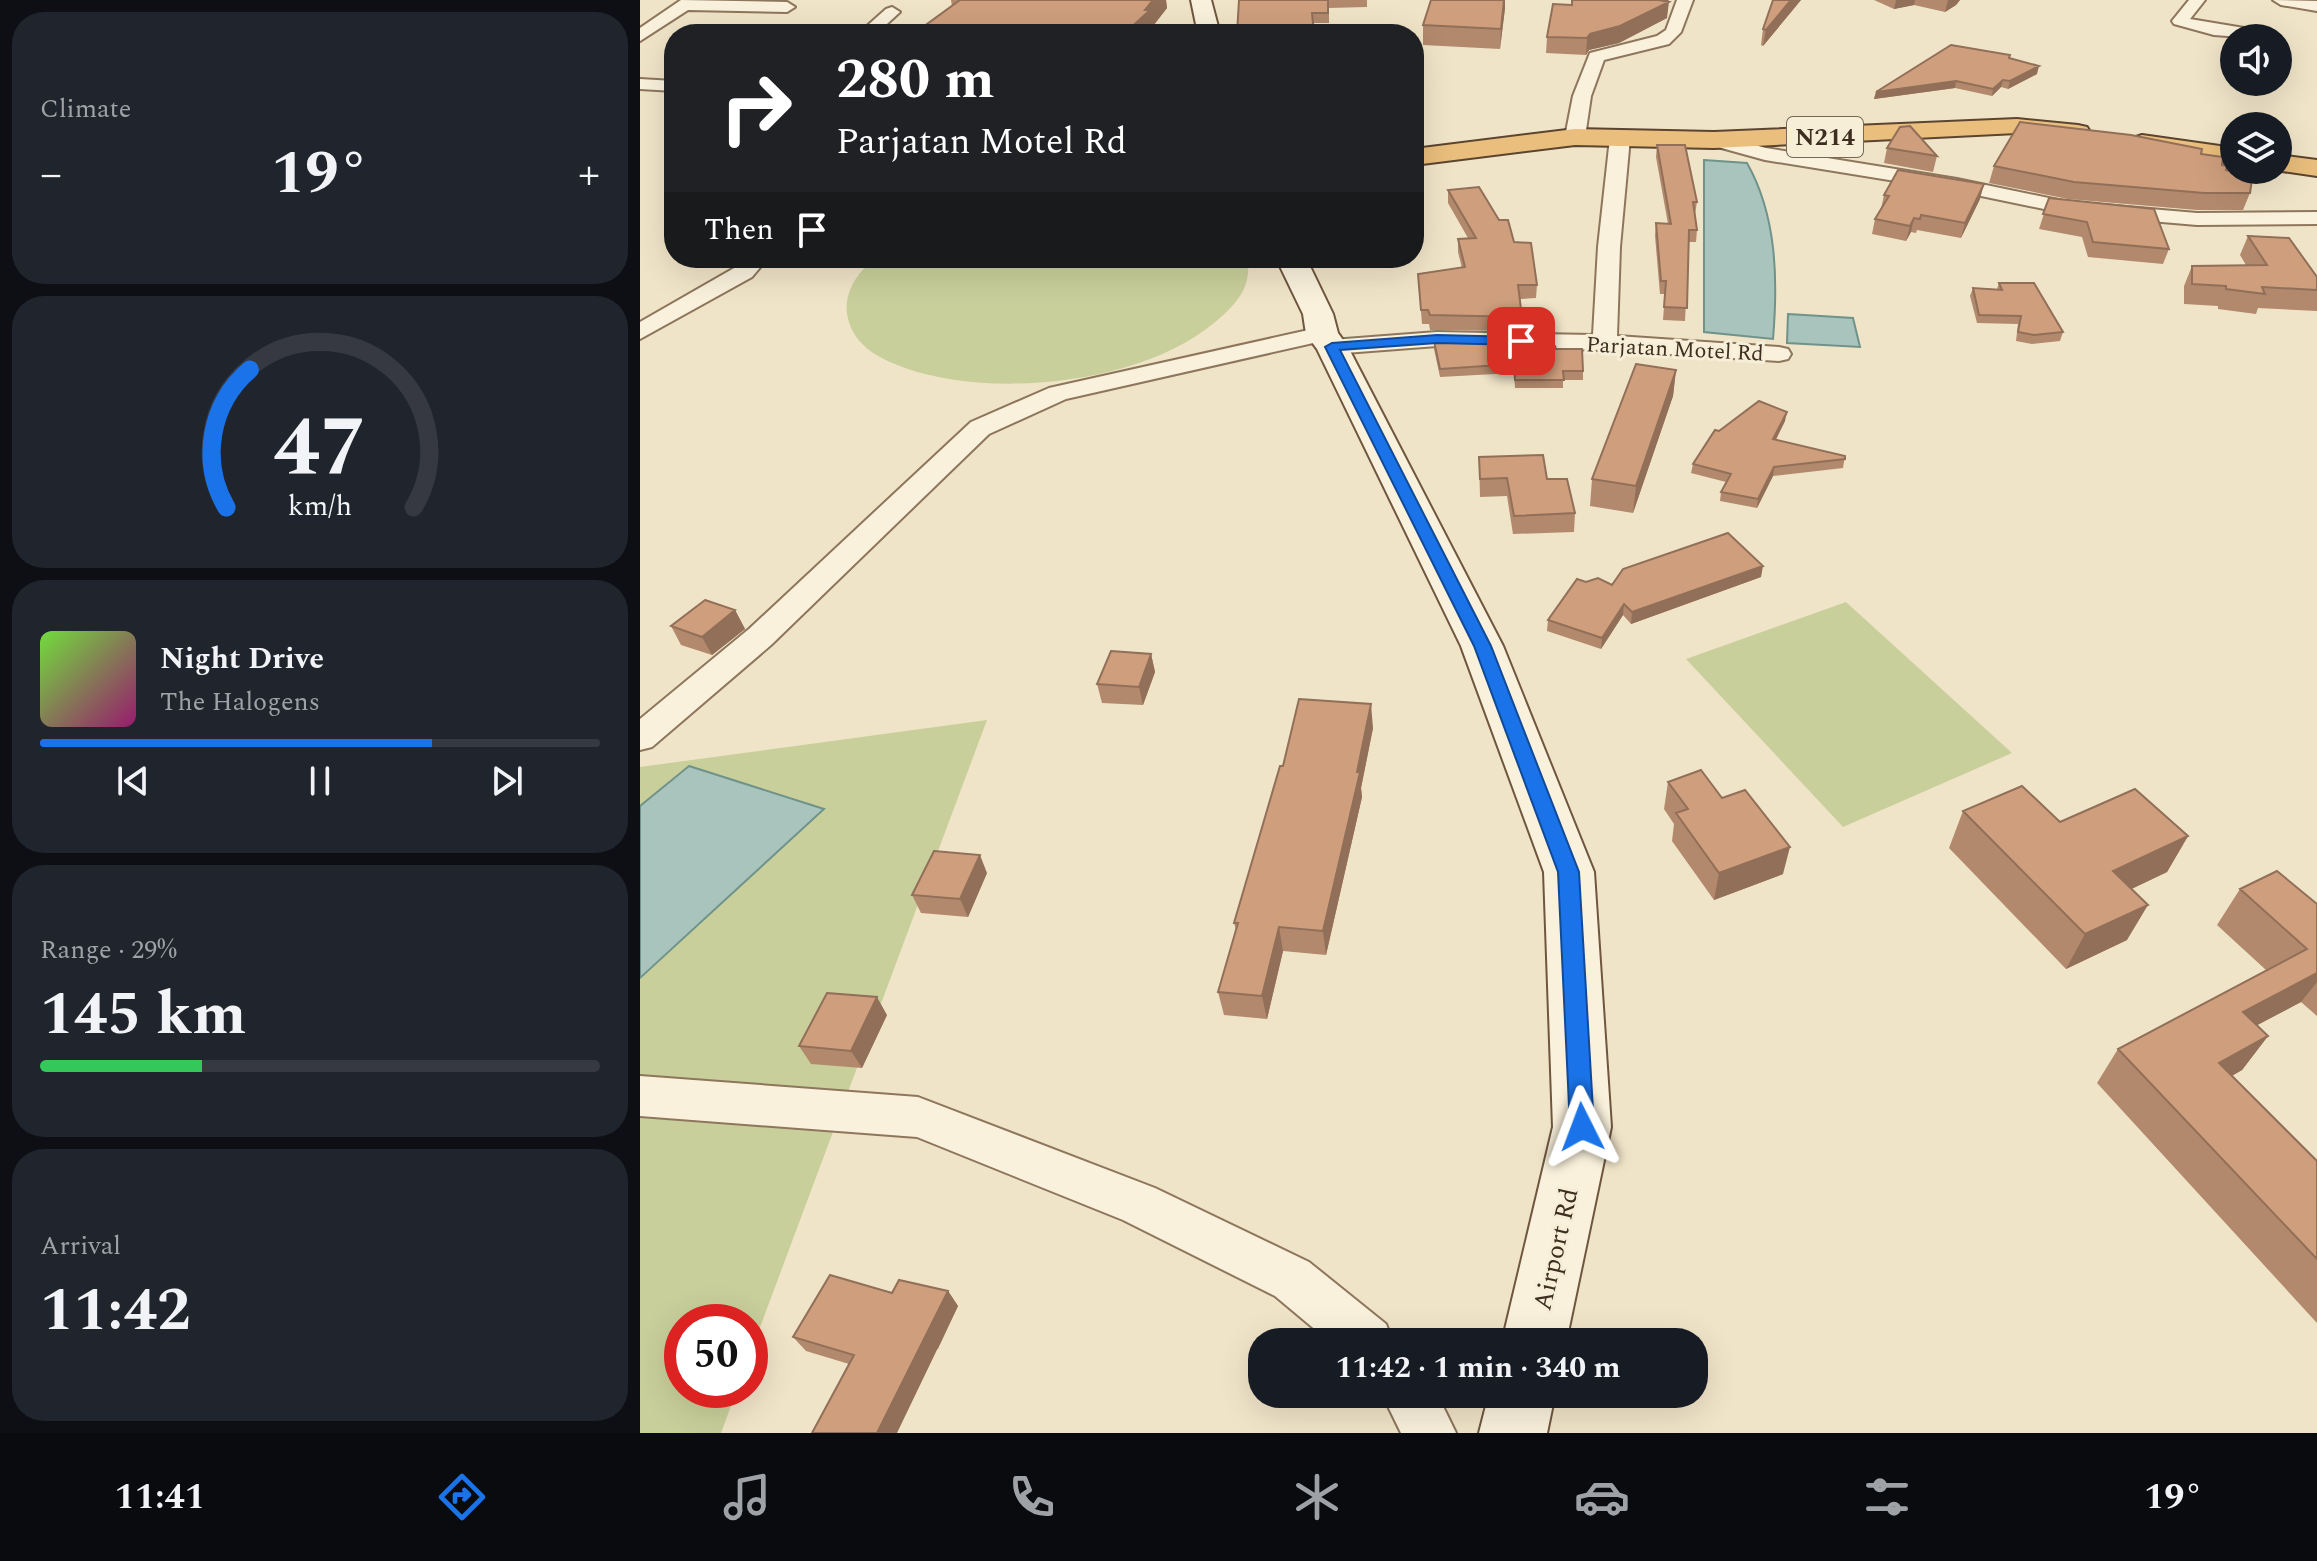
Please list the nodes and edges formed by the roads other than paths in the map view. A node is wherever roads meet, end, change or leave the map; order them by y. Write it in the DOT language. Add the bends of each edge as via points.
graph roads {
  1 [pos="1201,0"];
  2 [pos="1685,0"];
  3 [pos="2197,0"];
  4 [pos="2281,0"];
  5 [pos="688,2"];
  6 [pos="792,4"];
  7 [pos="2317,6"];
  8 [pos="892,12"];
  9 [pos="765,24"];
  10 [pos="878,24"];
  11 [pos="1207,24"];
  12 [pos="2220,31"];
  13 [pos="640,36"];
  14 [pos="640,84"];
  15 [pos="664,85"];
  16 [pos="1575,137"];
  17 [pos="1620,138"];
  18 [pos="1714,140"];
  19 [pos="2220,154"];
  20 [pos="1424,156"];
  21 [pos="2292,165"];
  22 [pos="2317,168"];
  23 [pos="2317,218"];
  24 [pos="748,268"];
  25 [pos="1296,268"];
  26 [pos="640,332"];
  27 [pos="1327,341"];
  28 [pos="1605,343"];
  29 [pos="1779,354"];
  30 [pos="640,738"];
  31 [pos="640,1096"];
  32 [pos="1351,1328"];
  33 [pos="1537,1328"];
  34 [pos="1416,1408"];
  35 [pos="1519,1408"];
  36 [pos="1430,1433"];
  37 [pos="1513,1433"];
  1 -- 11 [label="main road"];
  2 -- 16 [label="street" via="1673,32 1663,40 1596,57"];
  3 -- 12 [label="street" via="2180,21"];
  4 -- 7 [label="street"];
  5 -- 6 [label="street"];
  5 -- 13 [label="street"];
  6 -- 9 [label="street"];
  8 -- 10 [label="street"];
  14 -- 15 [label="street"];
  16 -- 17 [label="highway, N214"];
  16 -- 20 [label="highway, N214"];
  17 -- 18 [label="highway, N214"];
  17 -- 28 [label="street"];
  18 -- 19 [label="highway, N214" via="2017,126"];
  18 -- 23 [label="street" via="1765,154 1957,185 2111,222"];
  21 -- 22 [label="highway"];
  24 -- 26 [label="street"];
  25 -- 27 [label="main road, Airport Rd"];
  27 -- 28 [label="street, Parjatan Motel Rd"];
  27 -- 30 [label="street, Parjatan Motel Rd" via="1058,393 980,428 760,637"];
  27 -- 33 [label="main road, Airport Rd" via="1482,646 1569,872 1582,1127"];
  28 -- 29 [label="street, Parjatan Motel Rd"];
  31 -- 32 [label="street" via="918,1117 1139,1204 1292,1279"];
  34 -- 36 [label="street"];
  35 -- 37 [label="main road"];
}
